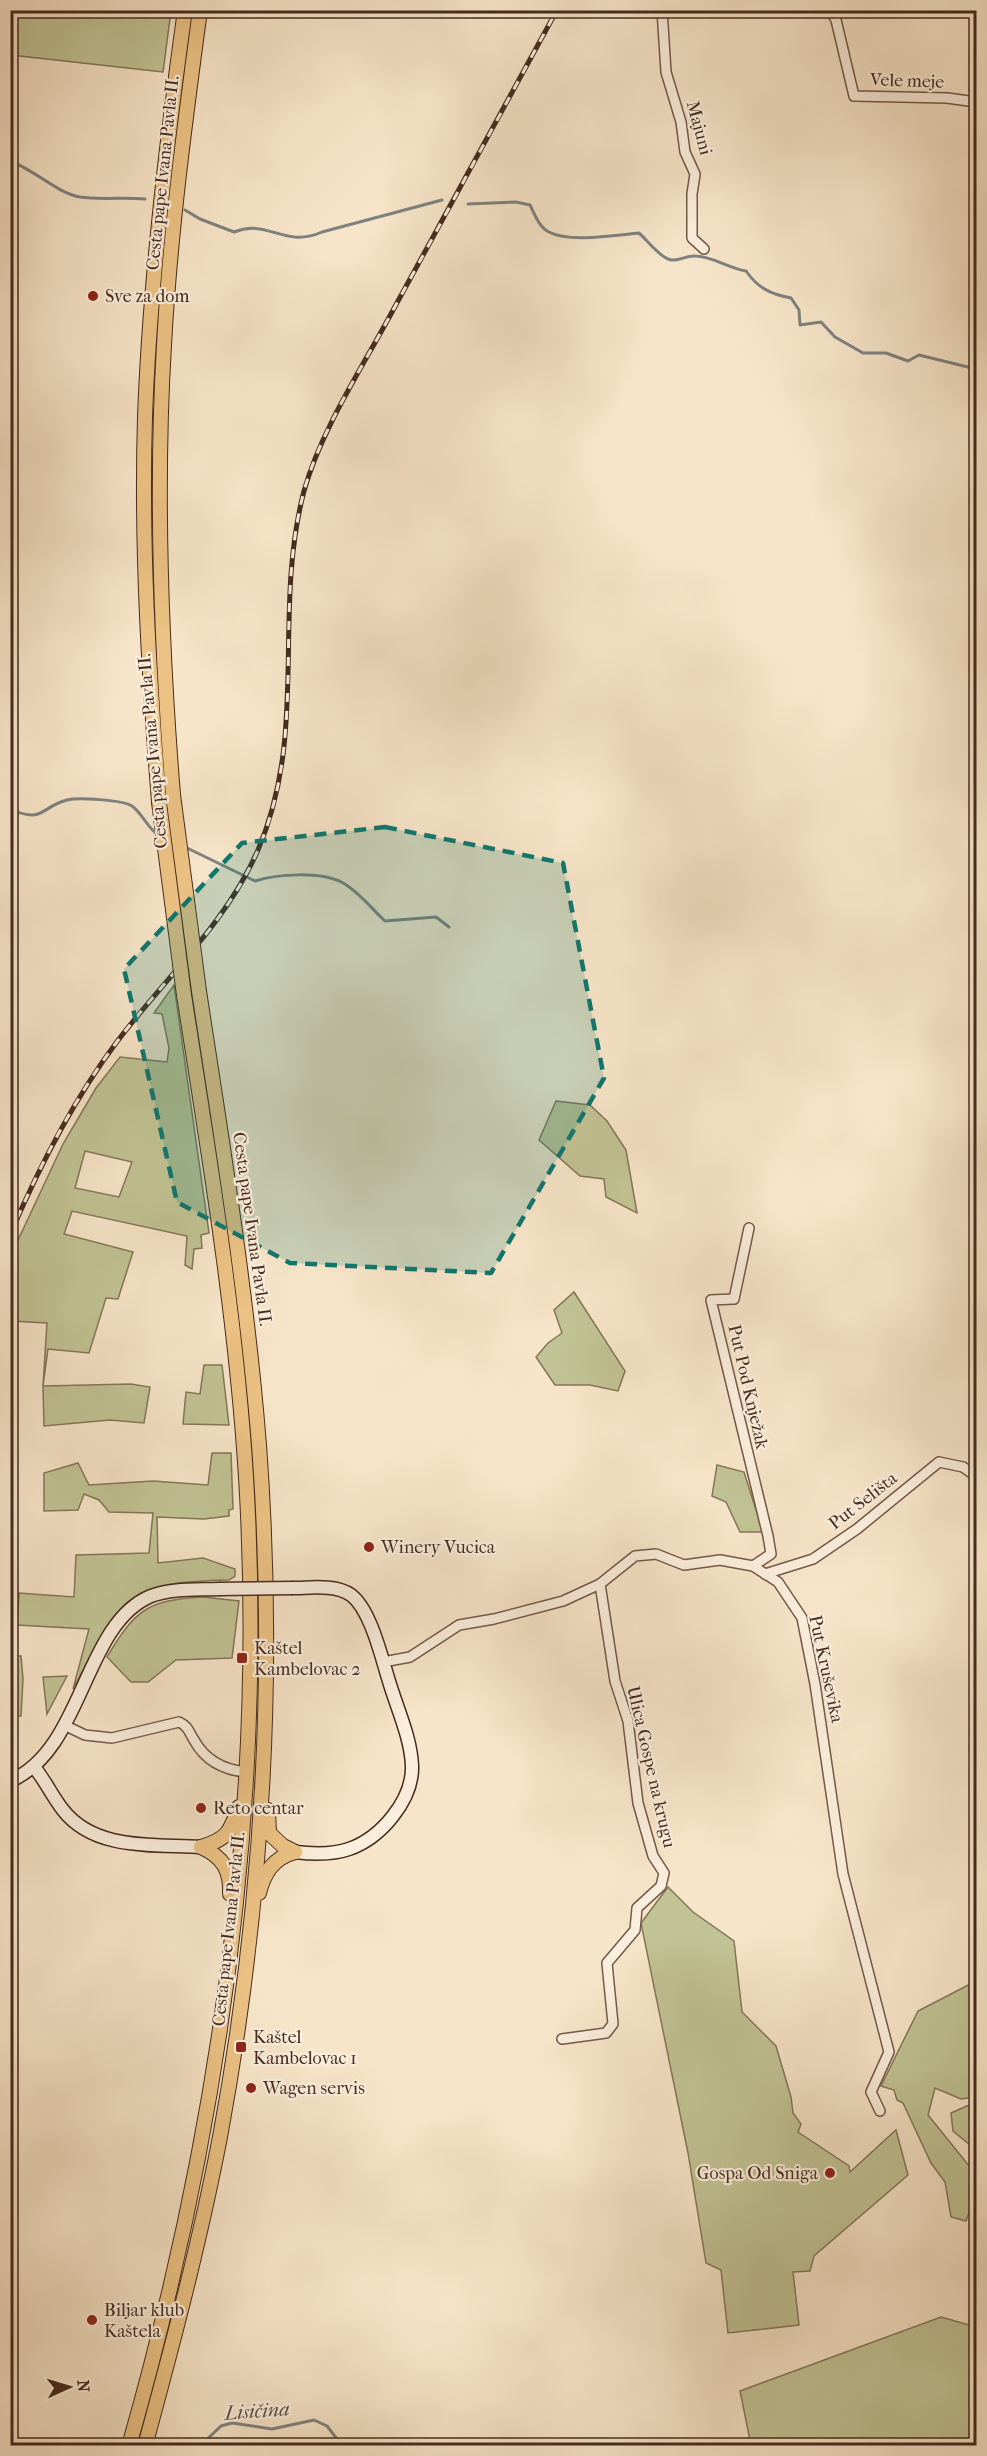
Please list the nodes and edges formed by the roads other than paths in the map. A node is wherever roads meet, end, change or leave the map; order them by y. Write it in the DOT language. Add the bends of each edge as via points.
graph roads {
  1 [pos="185,10"];
  2 [pos="200,10"];
  3 [pos="662,10"];
  4 [pos="830,10"];
  5 [pos="976,102"];
  6 [pos="704,249"];
  7 [pos="749,1228"];
  8 [pos="976,1476"];
  9 [pos="753,1566"];
  10 [pos="765,1574"];
  11 [pos="600,1584"];
  12 [pos="383,1662"];
  13 [pos="64,1725"];
  14 [pos="34,1767"];
  15 [pos="246,1772"];
  16 [pos="10,1781"];
  17 [pos="261,1785"];
  18 [pos="245,1795"];
  19 [pos="201,1847"];
  20 [pos="295,1852"];
  21 [pos="251,1908"];
  22 [pos="236,1916"];
  23 [pos="562,2039"];
  24 [pos="880,2111"];
  25 [pos="129,2445"];
  26 [pos="145,2445"];
  1 -- 15 [label="main road, Cesta pape Ivana Pavla II., bridge" via="161,195 145,416 148,666 159,802 227,1282 242,1431 250,1595"];
  2 -- 17 [label="main road, Cesta pape Ivana Pavla II., bridge" via="177,194 161,414 161,627 173,795 238,1253 259,1447 266,1616"];
  3 -- 6 [label="street, Majuni" via="666,72 681,122 685,152 695,174 692,238"];
  4 -- 5 [label="street, Vele meje" via="836,20 854,96"];
  7 -- 9 [label="street, Put Pod Knježak" via="734,1299 711,1300 771,1554"];
  8 -- 10 [label="street, Put Selišta" via="963,1467 939,1462 858,1529 813,1559"];
  9 -- 10 [label="street, Put Kruševika"];
  9 -- 11 [label="street, Put Kruševika" via="720,1560 684,1565 656,1554 635,1556"];
  10 -- 24 [label="street, Put Kruševika" via="778,1581 802,1618 843,1874 889,2052 871,2092"];
  11 -- 12 [label="street, Put Kruševika" via="562,1601 459,1625 411,1657"];
  11 -- 23 [label="street, Ulica Gospe na krugu" via="615,1681 628,1722 638,1803 652,1856 664,1874 661,1886 637,1908 635,1930 607,1963 613,2024 606,2033"];
  12 -- 13 [label="street, bridge" via="363,1609 350,1595 334,1588 164,1592 128,1611 107,1641"];
  12 -- 20 [label="street" via="411,1752 412,1769 398,1809 375,1835 349,1849 318,1854"];
  13 -- 14 [label="street"];
  13 -- 15 [label="street" via="85,1735 112,1738 179,1722 212,1760 232,1771"];
  14 -- 16 [label="street"];
  14 -- 19 [label="street" via="63,1810 97,1836 115,1842"];
  15 -- 18 [label="main road, Cesta pape Ivana Pavla II."];
  17 -- 20 [label="main road" via="267,1802 269,1833"];
  17 -- 21 [label="main road, Cesta pape Ivana Pavla II."];
  18 -- 19 [label="main road" via="230,1831 215,1843"];
  18 -- 22 [label="main road, Cesta pape Ivana Pavla II."];
  19 -- 22 [label="main road" via="214,1853 226,1867"];
  20 -- 21 [label="main road" via="279,1859 266,1872"];
  21 -- 26 [label="main road, Cesta pape Ivana Pavla II." via="220,2136 197,2248"];
  22 -- 25 [label="main road, Cesta pape Ivana Pavla II." via="213,2080 189,2208"];
}
